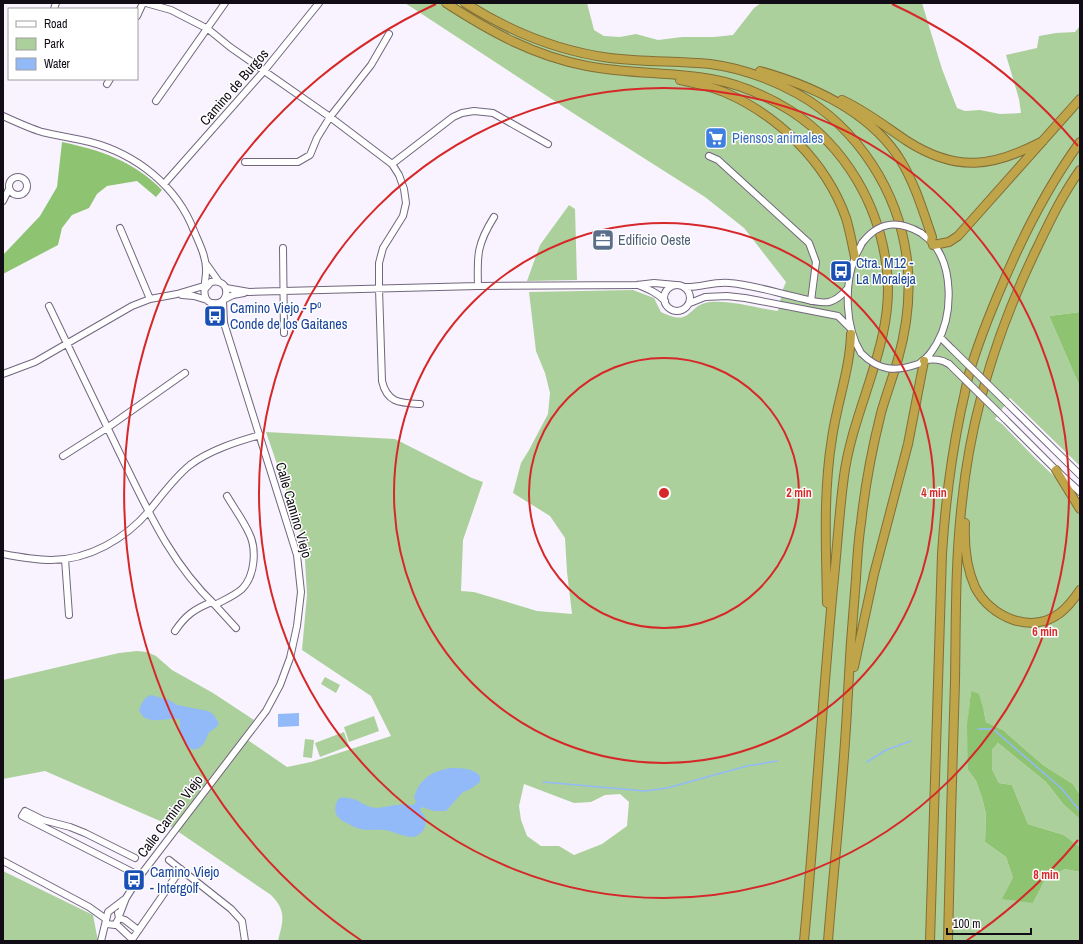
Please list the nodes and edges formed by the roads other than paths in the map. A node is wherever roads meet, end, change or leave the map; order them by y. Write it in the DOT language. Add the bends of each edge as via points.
graph roads {
  1 [pos="142,3"];
  2 [pos="146,3"];
  3 [pos="226,3"];
  4 [pos="319,3"];
  5 [pos="446,3"];
  6 [pos="465,3"];
  7 [pos="138,13"];
  8 [pos="208,29"];
  9 [pos="389,34"];
  10 [pos="734,69"];
  11 [pos="264,71"];
  12 [pos="668,75"];
  13 [pos="802,85"];
  14 [pos="1080,99"];
  15 [pos="156,102"];
  16 [pos="3,116"];
  17 [pos="330,117"];
  18 [pos="1043,141"];
  19 [pos="1080,142"];
  20 [pos="548,144"];
  21 [pos="709,156"];
  22 [pos="245,162"];
  23 [pos="392,164"];
  24 [pos="1080,170"];
  25 [pos="164,184"];
  26 [pos="10,189"];
  27 [pos="3,201"];
  28 [pos="494,217"];
  29 [pos="120,228"];
  30 [pos="932,243"];
  31 [pos="283,248"];
  32 [pos="855,257"];
  33 [pos="206,263"];
  34 [pos="218,282"];
  35 [pos="637,285"];
  36 [pos="676,285"];
  37 [pos="478,286"];
  38 [pos="206,287"];
  39 [pos="685,287"];
  40 [pos="226,288"];
  41 [pos="848,288"];
  42 [pos="379,289"];
  43 [pos="284,291"];
  44 [pos="249,292"];
  45 [pos="177,294"];
  46 [pos="150,299"];
  47 [pos="224,300"];
  48 [pos="665,301"];
  49 [pos="811,301"];
  50 [pos="209,302"];
  51 [pos="690,303"];
  52 [pos="49,306"];
  53 [pos="224,323"];
  54 [pos="851,331"];
  55 [pos="284,333"];
  56 [pos="940,337"];
  57 [pos="67,344"];
  58 [pos="922,362"];
  59 [pos="185,373"];
  60 [pos="3,374"];
  61 [pos="983,387"];
  62 [pos="420,404"];
  63 [pos="108,428"];
  64 [pos="260,435"];
  65 [pos="63,456"];
  66 [pos="1056,470"];
  67 [pos="1080,475"];
  68 [pos="1080,492"];
  69 [pos="227,496"];
  70 [pos="1080,509"];
  71 [pos="148,511"];
  72 [pos="3,554"];
  73 [pos="65,559"];
  74 [pos="1080,590"];
  75 [pos="214,604"];
  76 [pos="70,615"];
  77 [pos="830,625"];
  78 [pos="236,628"];
  79 [pos="174,632"];
  80 [pos="847,713"];
  81 [pos="134,858"];
  82 [pos="169,860"];
  83 [pos="3,862"];
  84 [pos="181,869"];
  85 [pos="140,876"];
  86 [pos="126,898"];
  87 [pos="89,907"];
  88 [pos="109,911"];
  89 [pos="119,917"];
  90 [pos="106,920"];
  91 [pos="115,925"];
  92 [pos="138,930"];
  93 [pos="131,940"];
  94 [pos="245,941"];
  95 [pos="804,941"];
  96 [pos="828,941"];
  97 [pos="930,941"];
  98 [pos="948,941"];
  1 -- 7 [label="street"];
  2 -- 8 [label="street" via="171,10"];
  3 -- 8 [label="street"];
  4 -- 11 [label="street, Camino de Burgos"];
  5 -- 12 [label="highway" via="499,35 557,58 585,66"];
  6 -- 10 [label="highway" via="516,32 571,51 611,58 712,64"];
  8 -- 11 [label="street"];
  8 -- 15 [label="street"];
  9 -- 17 [label="street" via="371,65"];
  10 -- 13 [label="highway" via="744,67"];
  10 -- 80 [label="highway" via="767,79 808,99 850,135 865,153 890,196 904,239 909,280 908,314 904,339 871,454 860,526"];
  11 -- 17 [label="street"];
  11 -- 25 [label="street, Camino de Burgos"];
  12 -- 32 [label="highway" via="738,99 768,117 795,140 814,162 839,202 849,226"];
  12 -- 77 [label="highway" via="710,79 745,88 774,101 806,122 848,166 867,198 881,237 887,274 886,314 877,356 848,450 840,508"];
  13 -- 18 [label="highway" via="856,107 920,149 944,159 968,163 995,161 1015,155"];
  13 -- 30 [label="highway" via="859,116 888,143 911,180"];
  14 -- 18 [label="highway"];
  16 -- 25 [label="street" via="40,132 90,142 120,154 140,164"];
  17 -- 22 [label="street" via="310,155 298,162"];
  17 -- 23 [label="street"];
  18 -- 30 [label="highway" via="958,236 949,242"];
  19 -- 97 [label="highway" via="1036,211 984,326 969,375 954,444 942,554"];
  20 -- 23 [label="street" via="493,113 462,112"];
  21 -- 49 [label="street" via="718,160 809,243 816,262"];
  23 -- 42 [label="street" via="404,189 406,203 404,216 383,248 379,263"];
  24 -- 61 [label="highway" via="1052,217 1021,281 1000,333"];
  25 -- 33 [label="street" via="188,216"];
  26 -- 27 [label="street"];
  28 -- 37 [label="street" via="479,248"];
  29 -- 46 [label="street"];
  30 -- 32 [label="street, bridge" via="910,226 884,226 872,232 862,243"];
  30 -- 56 [label="street" via="942,260 948,281 948,313"];
  31 -- 43 [label="street"];
  32 -- 41 [label="street"];
  33 -- 34 [label="street"];
  33 -- 38 [label="street"];
  34 -- 38 [label="street" via="211,282"];
  34 -- 40 [label="street"];
  35 -- 36 [label="street"];
  35 -- 37 [label="street"];
  35 -- 48 [label="street" via="651,290"];
  36 -- 39 [label="street"];
  36 -- 48 [label="street" via="666,291"];
  37 -- 42 [label="street"];
  38 -- 45 [label="street"];
  38 -- 50 [label="street" via="204,294"];
  39 -- 49 [label="street" via="692,288 716,282 729,283"];
  39 -- 51 [label="street" via="690,294"];
  40 -- 44 [label="street"];
  40 -- 47 [label="street"];
  41 -- 49 [label="street" via="835,300"];
  41 -- 54 [label="street"];
  42 -- 43 [label="street"];
  42 -- 62 [label="street" via="384,390 397,402"];
  43 -- 44 [label="street"];
  43 -- 55 [label="street"];
  44 -- 47 [label="street" via="233,295"];
  45 -- 46 [label="street"];
  45 -- 50 [label="street" via="194,296"];
  46 -- 57 [label="street" via="132,306"];
  47 -- 50 [label="street" via="218,304"];
  47 -- 53 [label="street, Calle Camino Viejo"];
  48 -- 51 [label="street" via="674,311 684,310"];
  50 -- 53 [label="street, Calle Camino Viejo"];
  51 -- 54 [label="street" via="705,297 745,298 838,316"];
  52 -- 57 [label="street"];
  53 -- 64 [label="street, Calle Camino Viejo"];
  54 -- 58 [label="street, bridge" via="861,353 880,367 900,369"];
  54 -- 77 [label="highway" via="848,365 832,439 828,474 825,516"];
  56 -- 58 [label="street" via="931,354"];
  56 -- 67 [label="street, bridge"];
  57 -- 60 [label="street" via="35,362"];
  57 -- 63 [label="street"];
  58 -- 66 [label="street, bridge" via="940,360 949,364"];
  58 -- 80 [label="highway" via="907,451 881,545 858,645"];
  59 -- 63 [label="street"];
  61 -- 74 [label="highway" via="967,495 964,539 970,572 976,587 986,603 1000,615 1027,623 1042,621 1060,614"];
  61 -- 98 [label="highway" via="970,448 959,532"];
  63 -- 65 [label="street"];
  63 -- 71 [label="street"];
  64 -- 71 [label="street" via="205,455 175,480"];
  64 -- 85 [label="street, Calle Camino Viejo" via="297,555 301,592 290,658 280,685 266,711"];
  66 -- 68 [label="street"];
  66 -- 70 [label="highway"];
  69 -- 75 [label="street" via="250,534 253,549 251,574 243,588"];
  71 -- 73 [label="street" via="133,527 110,543 95,551"];
  71 -- 75 [label="street" via="179,564"];
  72 -- 73 [label="street" via="51,560"];
  73 -- 76 [label="street"];
  75 -- 78 [label="street"];
  75 -- 79 [label="street" via="188,614"];
  77 -- 95 [label="highway"];
  80 -- 96 [label="highway"];
  81 -- 85 [label="street" via="75,829 43,820 25,811 22,816"];
  82 -- 84 [label="street"];
  83 -- 87 [label="street"];
  84 -- 92 [label="street"];
  84 -- 94 [label="street" via="242,921"];
  85 -- 86 [label="street, Calle Camino Viejo"];
  86 -- 88 [label="street, Calle Camino Viejo"];
  86 -- 89 [label="street, Calle Camino Viejo"];
  87 -- 88 [label="street"];
  87 -- 90 [label="street"];
  88 -- 89 [label="street" via="116,911"];
  88 -- 90 [label="street"];
  89 -- 91 [label="street"];
  89 -- 92 [label="street"];
  90 -- 91 [label="street" via="107,924"];
  90 -- 91 [label="street" via="102,941"];
  91 -- 93 [label="street"];
  92 -- 93 [label="street"];
}
